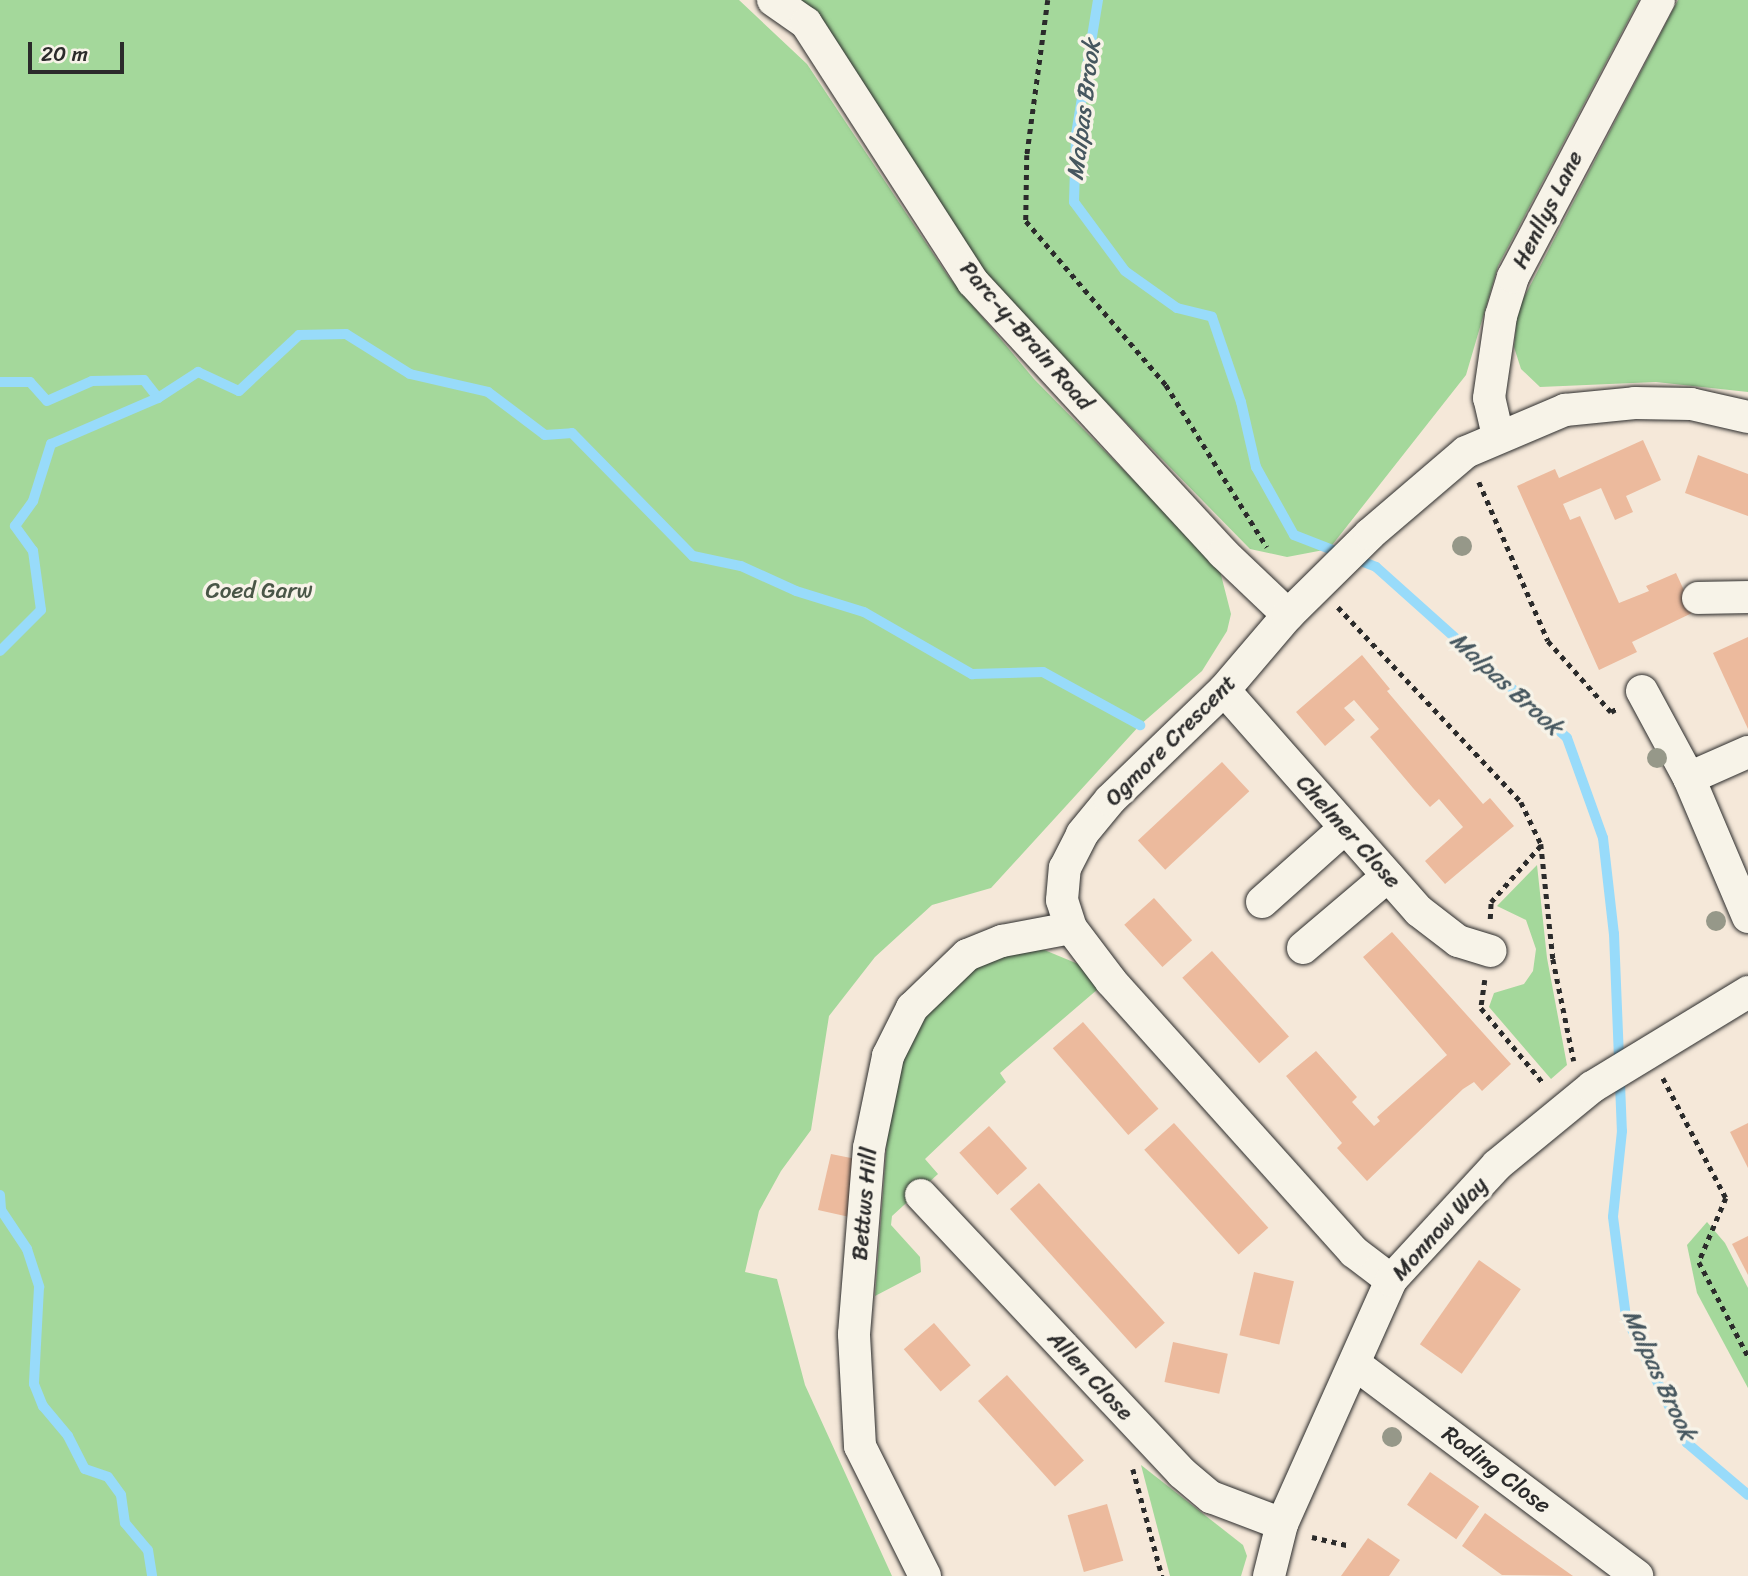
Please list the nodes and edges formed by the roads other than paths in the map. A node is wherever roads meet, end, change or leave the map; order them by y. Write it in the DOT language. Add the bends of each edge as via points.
graph roads {
  1 [pos="773,0"];
  2 [pos="1659,0"];
  3 [pos="1748,417"];
  4 [pos="1498,436"];
  5 [pos="1748,597"];
  6 [pos="1698,598"];
  7 [pos="1288,615"];
  8 [pos="1224,690"];
  9 [pos="1642,691"];
  10 [pos="1748,752"];
  11 [pos="1689,778"];
  12 [pos="1345,828"];
  13 [pos="1388,876"];
  14 [pos="1262,902"];
  15 [pos="1748,916"];
  16 [pos="1072,928"];
  17 [pos="1303,948"];
  18 [pos="1490,951"];
  19 [pos="1748,992"];
  20 [pos="921,1195"];
  21 [pos="1391,1280"];
  22 [pos="1355,1364"];
  23 [pos="1281,1527"];
  24 [pos="925,1576"];
  25 [pos="1269,1576"];
  26 [pos="1637,1576"];
  1 -- 7 [label="street, Parc-y-Brain Road" via="806,23 973,282 1223,553"];
  2 -- 4 [label="street, Henllys Lane" via="1513,277 1501,316 1489,398"];
  3 -- 4 [label="street, Ogmore Crescent" via="1691,404 1635,403 1565,411"];
  4 -- 7 [label="street, Ogmore Crescent" via="1466,452 1370,534"];
  5 -- 6 [label="street"];
  7 -- 8 [label="street, Ogmore Crescent"];
  8 -- 12 [label="street, Chelmer Close"];
  8 -- 16 [label="street, Ogmore Crescent" via="1110,800 1082,834 1065,868 1062,900"];
  9 -- 11 [label="street"];
  10 -- 11 [label="street"];
  11 -- 15 [label="street" via="1723,867"];
  12 -- 13 [label="street, Chelmer Close"];
  12 -- 14 [label="street"];
  13 -- 17 [label="street"];
  13 -- 18 [label="street, Chelmer Close" via="1419,911 1458,941"];
  16 -- 21 [label="street, Ogmore Crescent" via="1111,981 1354,1252"];
  16 -- 24 [label="street, Bettws Hill" via="1002,941 967,955 912,1008 888,1056 869,1148 854,1334 860,1446"];
  19 -- 21 [label="street, Monnow Way" via="1592,1087 1497,1165"];
  20 -- 23 [label="street, Allen Close" via="1134,1423 1211,1497"];
  21 -- 22 [label="street, Monnow Way"];
  22 -- 23 [label="street, Monnow Way" via="1318,1435"];
  22 -- 26 [label="street, Roding Close"];
  23 -- 25 [label="street, Monnow Way"];
}
